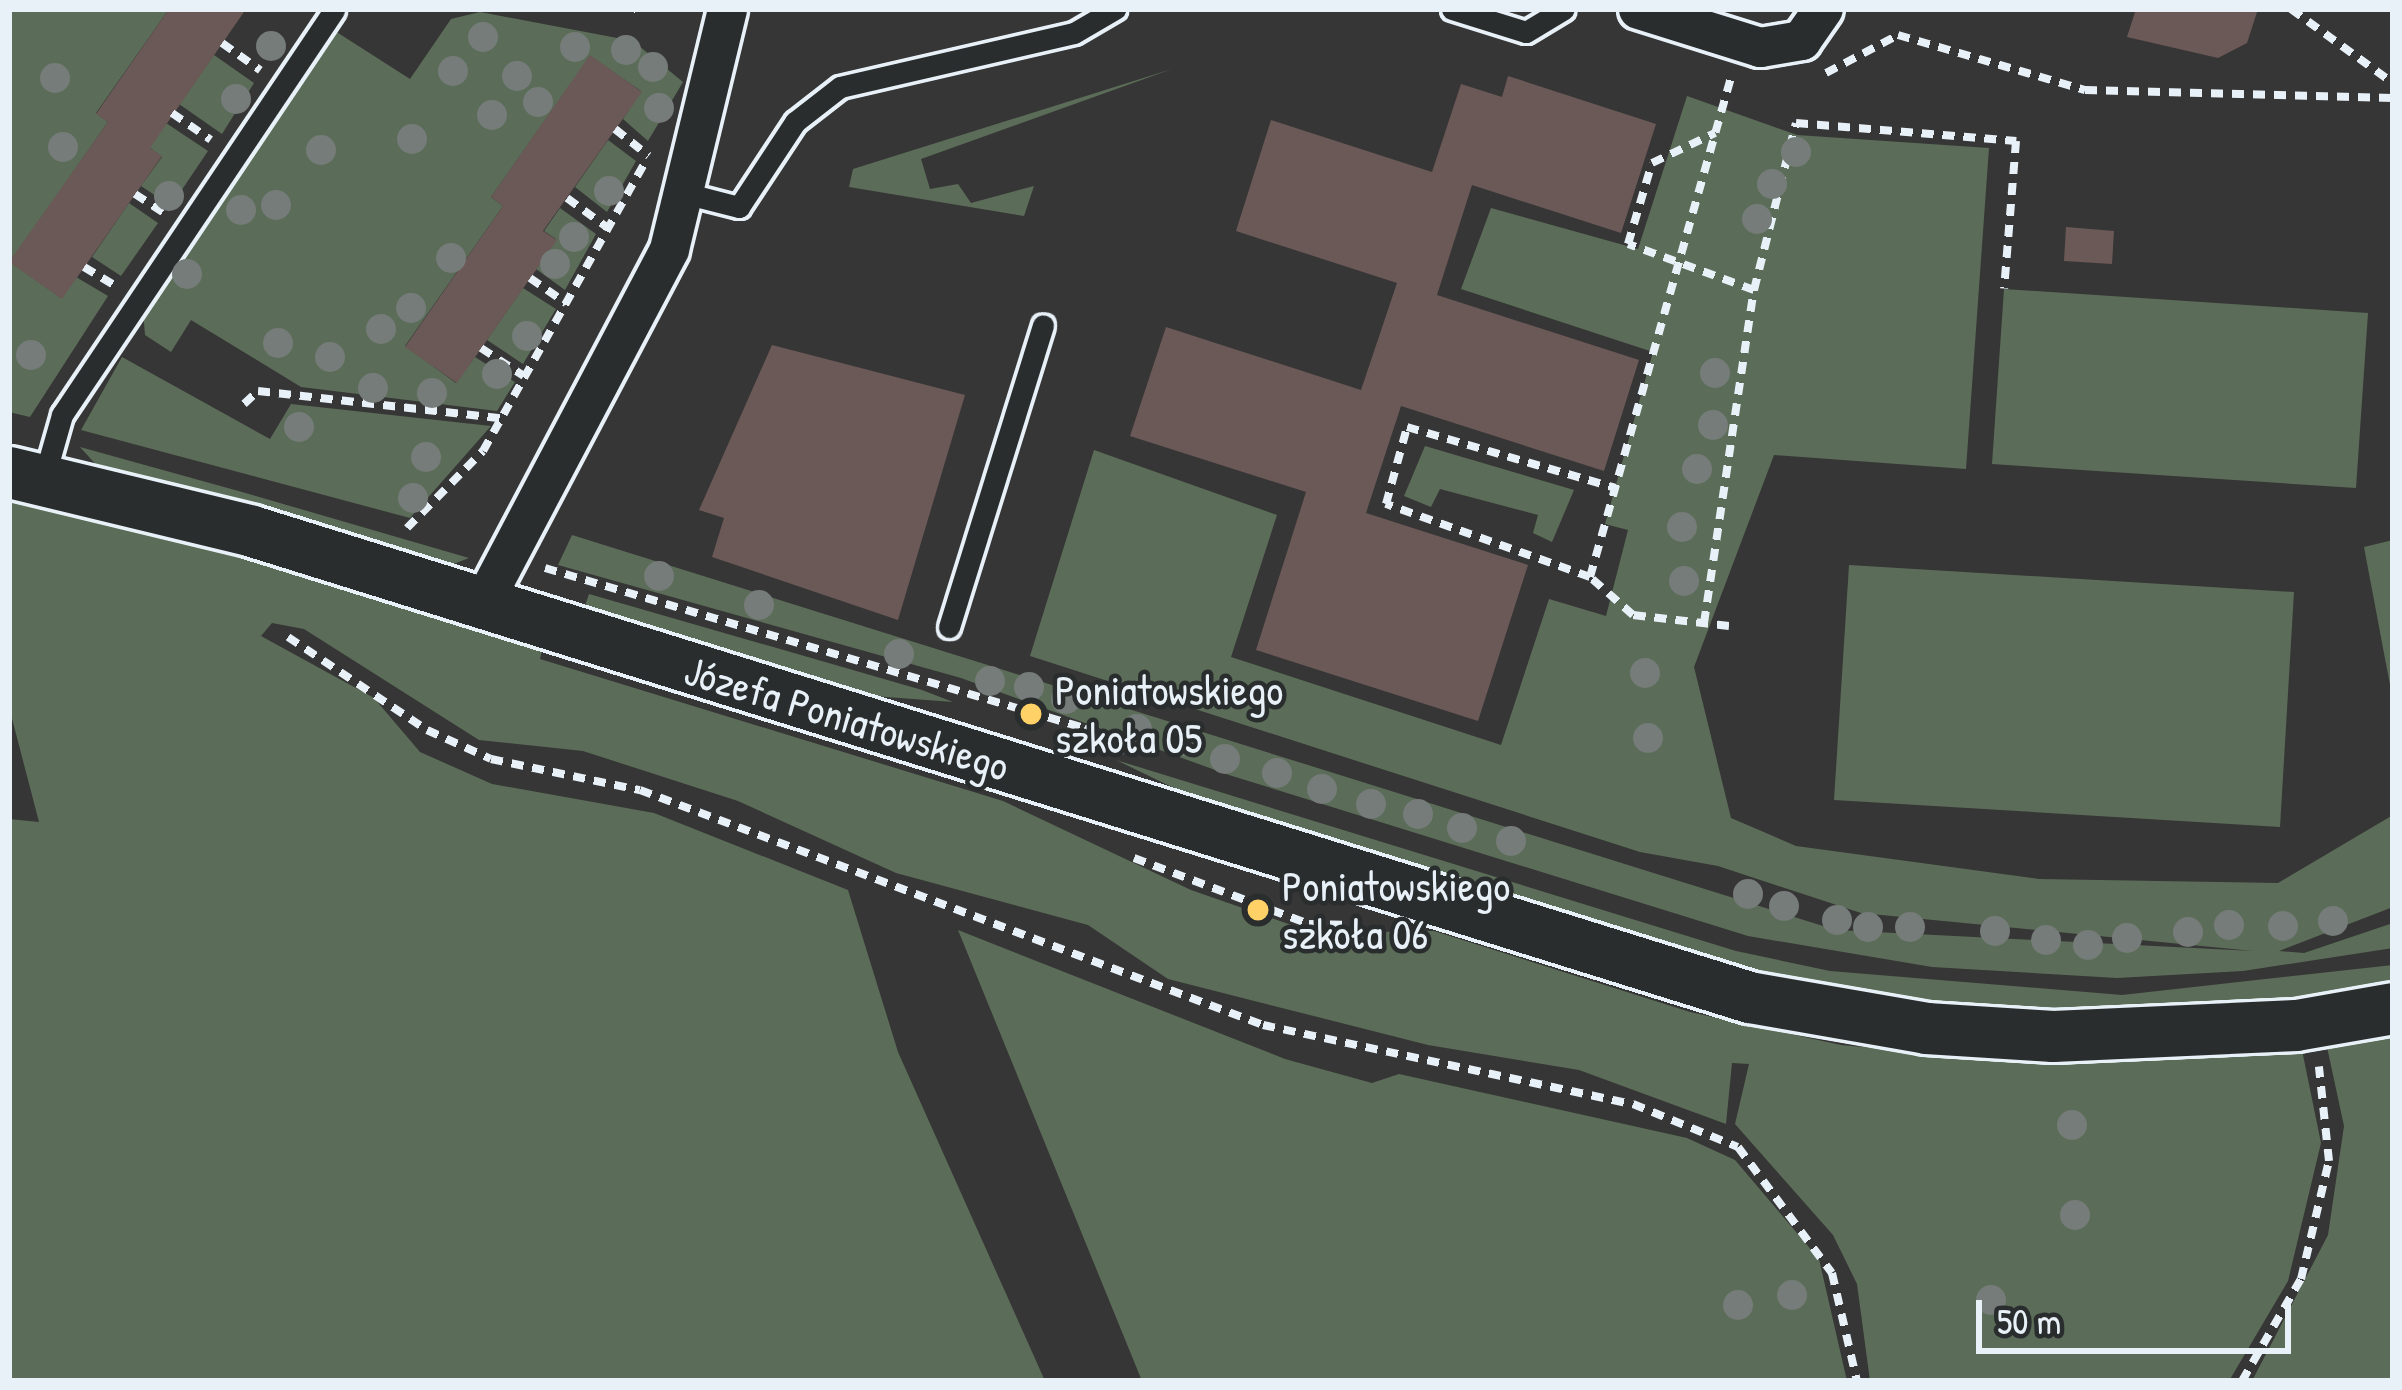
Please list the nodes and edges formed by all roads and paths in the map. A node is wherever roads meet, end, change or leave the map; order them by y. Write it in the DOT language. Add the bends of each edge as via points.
graph roads {
  1 [pos="727,9"];
  2 [pos="1115,9"];
  3 [pos="1452,9"];
  4 [pos="1564,9"];
  5 [pos="1638,9"];
  6 [pos="1822,9"];
  7 [pos="2291,9"];
  8 [pos="334,10"];
  9 [pos="221,43"];
  10 [pos="1747,56"];
  11 [pos="268,76"];
  12 [pos="2393,83"];
  13 [pos="2393,98"];
  14 [pos="172,113"];
  15 [pos="615,129"];
  16 [pos="1715,133"];
  17 [pos="659,137"];
  18 [pos="220,146"];
  19 [pos="649,156"];
  20 [pos="684,193"];
  21 [pos="135,194"];
  22 [pos="567,198"];
  23 [pos="170,218"];
  24 [pos="608,228"];
  25 [pos="84,267"];
  26 [pos="1677,268"];
  27 [pos="530,278"];
  28 [pos="121,289"];
  29 [pos="2004,289"];
  30 [pos="1754,290"];
  31 [pos="566,303"];
  32 [pos="1043,325"];
  33 [pos="481,348"];
  34 [pos="524,376"];
  35 [pos="244,404"];
  36 [pos="500,418"];
  37 [pos="26,475"];
  38 [pos="1615,488"];
  39 [pos="407,528"];
  40 [pos="523,561"];
  41 [pos="1590,577"];
  42 [pos="482,604"];
  43 [pos="1704,623"];
  44 [pos="1729,626"];
  45 [pos="949,627"];
  46 [pos="288,637"];
  47 [pos="1151,760"];
  48 [pos="2393,1007"];
  49 [pos="2309,1022"];
  50 [pos="1857,1381"];
  51 [pos="2242,1381"];
  1 -- 20 [label="street"];
  2 -- 20 [label="lane" via="1073,33 840,87 795,122 739,207"];
  3 -- 4 [label="lane" via="1526,32"];
  5 -- 10 [label="street"];
  6 -- 10 [label="street" via="1801,40"];
  7 -- 12 [label="path"];
  8 -- 37 [label="lane"];
  9 -- 11 [label="path"];
  10 -- 13 [label="path" via="1827,73 1898,35 2085,90"];
  10 -- 16 [label="path"];
  14 -- 18 [label="path"];
  15 -- 19 [label="path"];
  16 -- 26 [label="path"];
  16 -- 26 [label="path" via="1652,163 1628,244"];
  17 -- 19 [label="path"];
  19 -- 24 [label="path"];
  20 -- 42 [label="street" via="670,249"];
  21 -- 23 [label="path"];
  22 -- 24 [label="path"];
  24 -- 31 [label="path"];
  25 -- 28 [label="path"];
  26 -- 30 [label="path"];
  26 -- 38 [label="path"];
  27 -- 31 [label="path"];
  29 -- 30 [label="path" via="2016,141 1796,123"];
  30 -- 43 [label="path"];
  31 -- 34 [label="path"];
  32 -- 45 [label="lane"];
  33 -- 34 [label="path"];
  34 -- 36 [label="path"];
  35 -- 36 [label="path" via="258,391"];
  36 -- 39 [label="path" via="472,466"];
  37 -- 42 [label="street, Józefa Poniatowskiego"];
  38 -- 41 [label="path"];
  38 -- 41 [label="path" via="1407,427 1386,504"];
  40 -- 47 [label="path" via="1084,728"];
  41 -- 43 [label="path" via="1633,615"];
  42 -- 49 [label="street, Józefa Poniatowskiego" via="1749,997 1926,1028 2053,1036"];
  43 -- 44 [label="path"];
  46 -- 50 [label="path" via="427,730 491,760 640,790 1263,1025 1633,1104 1738,1148 1832,1273"];
  48 -- 49 [label="street, Józefa Poniatowskiego"];
  49 -- 51 [label="path" via="2331,1124 2329,1161 2301,1279"];
}
